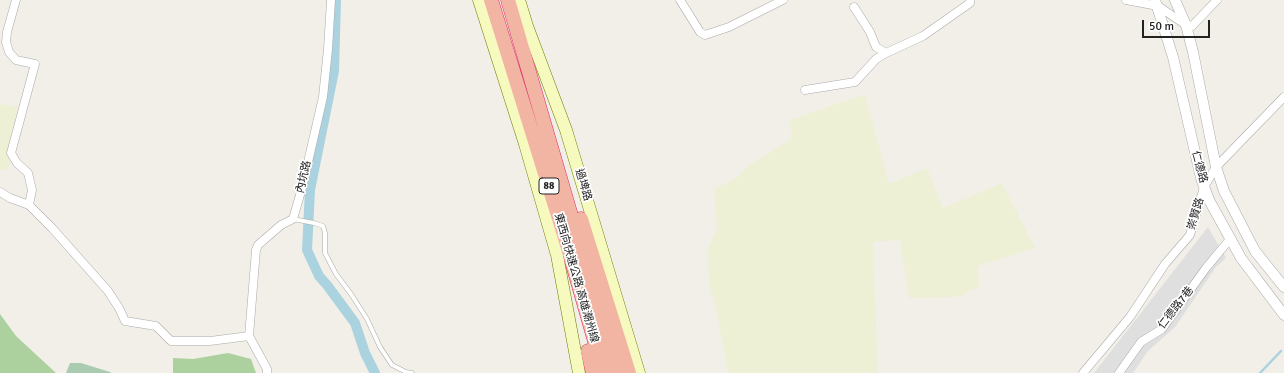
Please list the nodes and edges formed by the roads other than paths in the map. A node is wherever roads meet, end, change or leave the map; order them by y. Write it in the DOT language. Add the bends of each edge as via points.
graph roads {
  1 [pos="16,0"];
  2 [pos="331,0"];
  3 [pos="480,0"];
  4 [pos="491,0"];
  5 [pos="508,0"];
  6 [pos="519,0"];
  7 [pos="680,0"];
  8 [pos="783,0"];
  9 [pos="970,0"];
  10 [pos="1126,0"];
  11 [pos="1175,0"];
  12 [pos="1217,0"];
  13 [pos="1157,3"];
  14 [pos="854,7"];
  15 [pos="1186,25"];
  16 [pos="516,29"];
  17 [pos="886,53"];
  18 [pos="805,90"];
  19 [pos="1284,97"];
  20 [pos="1216,167"];
  21 [pos="1204,186"];
  22 [pos="0,192"];
  23 [pos="29,205"];
  24 [pos="293,219"];
  25 [pos="1230,239"];
  26 [pos="569,251"];
  27 [pos="1284,287"];
  28 [pos="1284,315"];
  29 [pos="249,336"];
  30 [pos="267,373"];
  31 [pos="412,373"];
  32 [pos="579,373"];
  33 [pos="593,373"];
  34 [pos="604,373"];
  35 [pos="617,373"];
  36 [pos="629,373"];
  37 [pos="639,373"];
  38 [pos="1083,373"];
  39 [pos="1119,373"];
  1 -- 23 [label="street" via="6,42 9,52 16,60 35,64 11,153 28,173 32,190"];
  2 -- 24 [label="street, 內坑路" via="323,97"];
  3 -- 32 [label="main road" via="556,255"];
  4 -- 26 [label="highway, 東西向快速公路 高雄潮州線 / 88"];
  5 -- 16 [label="highway, 東西向快速公路 高雄潮州線 / 88"];
  6 -- 37 [label="main road, 過埤路" via="566,130"];
  7 -- 8 [label="street" via="700,32 705,35"];
  9 -- 17 [label="street" via="970,3 923,36"];
  10 -- 13 [label="street"];
  11 -- 15 [label="street, 仁德路"];
  12 -- 15 [label="street" via="1192,26"];
  13 -- 15 [label="street"];
  13 -- 21 [label="street, 仁德路" via="1174,57"];
  14 -- 17 [label="street" via="876,46"];
  15 -- 20 [label="street, 仁德路"];
  16 -- 35 [label="highway, 東西向快速公路 高雄潮州線 / 88"];
  16 -- 36 [label="highway" via="585,230"];
  17 -- 18 [label="street" via="876,59 855,82"];
  19 -- 20 [label="street, 崇賢路"];
  20 -- 21 [label="street, 崇賢路"];
  20 -- 27 [label="street, 仁德路" via="1224,191 1255,251"];
  21 -- 25 [label="street, 仁德路"];
  21 -- 38 [label="street, 崇賢路" via="1190,235 1166,264 1130,317"];
  22 -- 23 [label="street"];
  23 -- 29 [label="street" via="108,292 125,322 156,326 171,341 210,341"];
  24 -- 29 [label="street" via="281,225 258,245 256,250"];
  24 -- 31 [label="lane" via="323,226 324,253 367,319 380,347 392,365"];
  25 -- 28 [label="street, 仁德路" via="1241,258"];
  25 -- 39 [label="street, 仁德路7巷" via="1162,329 1141,342"];
  26 -- 33 [label="highway" via="570,272"];
  26 -- 34 [label="highway, 東西向快速公路 高雄潮州線 / 88"];
  29 -- 30 [label="street"];
}
